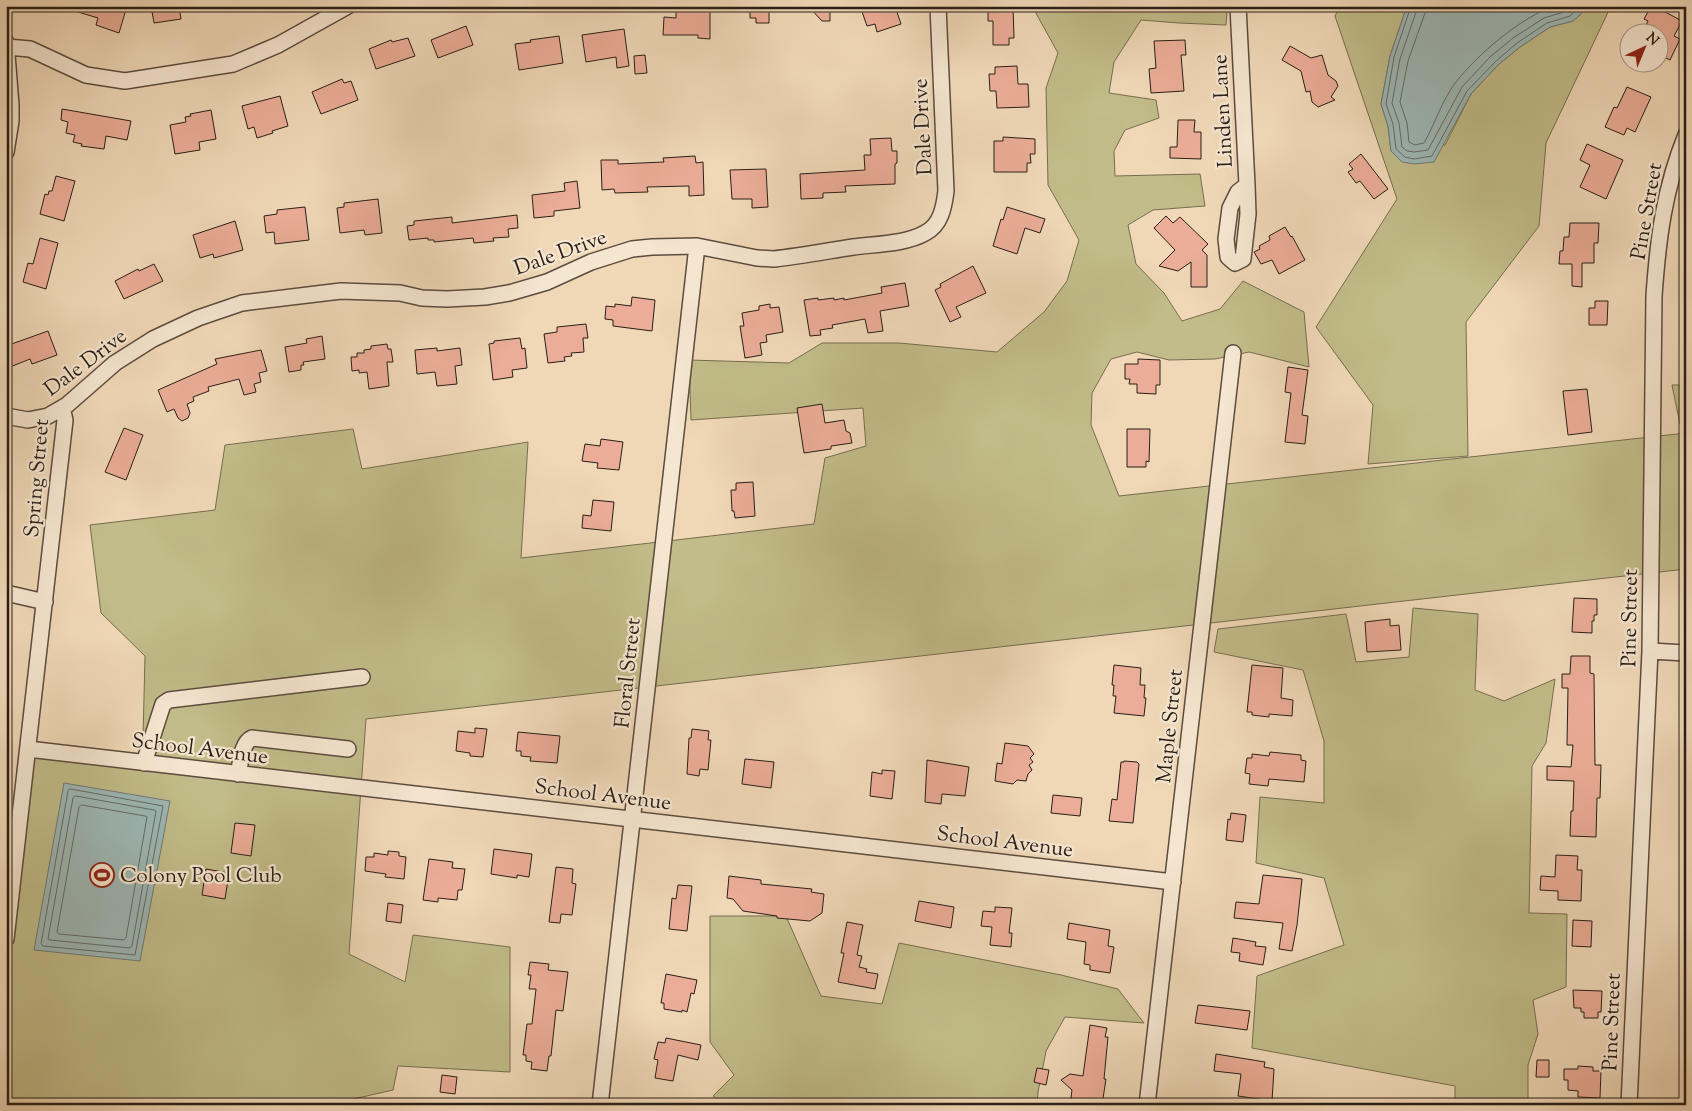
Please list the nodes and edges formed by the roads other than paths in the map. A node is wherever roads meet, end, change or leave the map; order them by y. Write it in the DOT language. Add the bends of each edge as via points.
graph roads {
  1 [pos="348,6"];
  2 [pos="938,6"];
  3 [pos="1238,6"];
  4 [pos="6,42"];
  5 [pos="7,47"];
  6 [pos="8,74"];
  7 [pos="1686,135"];
  8 [pos="6,152"];
  9 [pos="1247,185"];
  10 [pos="697,246"];
  11 [pos="1233,352"];
  12 [pos="62,408"];
  13 [pos="6,416"];
  14 [pos="6,593"];
  15 [pos="45,602"];
  16 [pos="1650,651"];
  17 [pos="1686,652"];
  18 [pos="362,677"];
  19 [pos="28,749"];
  20 [pos="348,749"];
  21 [pos="144,763"];
  22 [pos="238,774"];
  23 [pos="632,819"];
  24 [pos="1173,882"];
  25 [pos="6,939"];
  26 [pos="600,1105"];
  27 [pos="1147,1105"];
  28 [pos="1629,1105"];
  1 -- 5 [label="street" via="278,45 234,64 124,81 86,75 30,49"];
  2 -- 10 [label="street, Dale Drive" via="946,191 941,216 932,227 925,233 894,242 774,259"];
  3 -- 9 [label="street, Linden Lane"];
  4 -- 5 [label="street"];
  5 -- 6 [label="street"];
  6 -- 8 [label="street" via="11,121"];
  7 -- 16 [label="street, Pine Street" via="1667,193 1658,240 1654,296"];
  9 -- 9 [label="street, Linden Lane" via="1248,214 1243,260 1235,264 1228,257 1226,239 1230,208 1238,192"];
  10 -- 12 [label="street, Dale Drive" via="632,249 547,282 485,297 422,298 341,291 242,303 152,339 108,368"];
  10 -- 23 [label="street, Floral Street"];
  11 -- 24 [label="street, Maple Street"];
  12 -- 13 [label="street, Dale Drive" via="39,419"];
  12 -- 15 [label="street, Spring Street" via="65,420"];
  14 -- 15 [label="street"];
  15 -- 19 [label="street, Spring Street"];
  16 -- 17 [label="street"];
  16 -- 28 [label="street, Pine Street"];
  18 -- 21 [label="street" via="169,700 162,704"];
  19 -- 21 [label="street, School Avenue"];
  19 -- 25 [label="street, Spring Street"];
  20 -- 22 [label="street" via="252,738 244,745"];
  21 -- 22 [label="street, School Avenue"];
  22 -- 23 [label="street, School Avenue"];
  23 -- 24 [label="street, School Avenue"];
  23 -- 26 [label="street, Floral Street"];
  24 -- 27 [label="street, Maple Street"];
}
